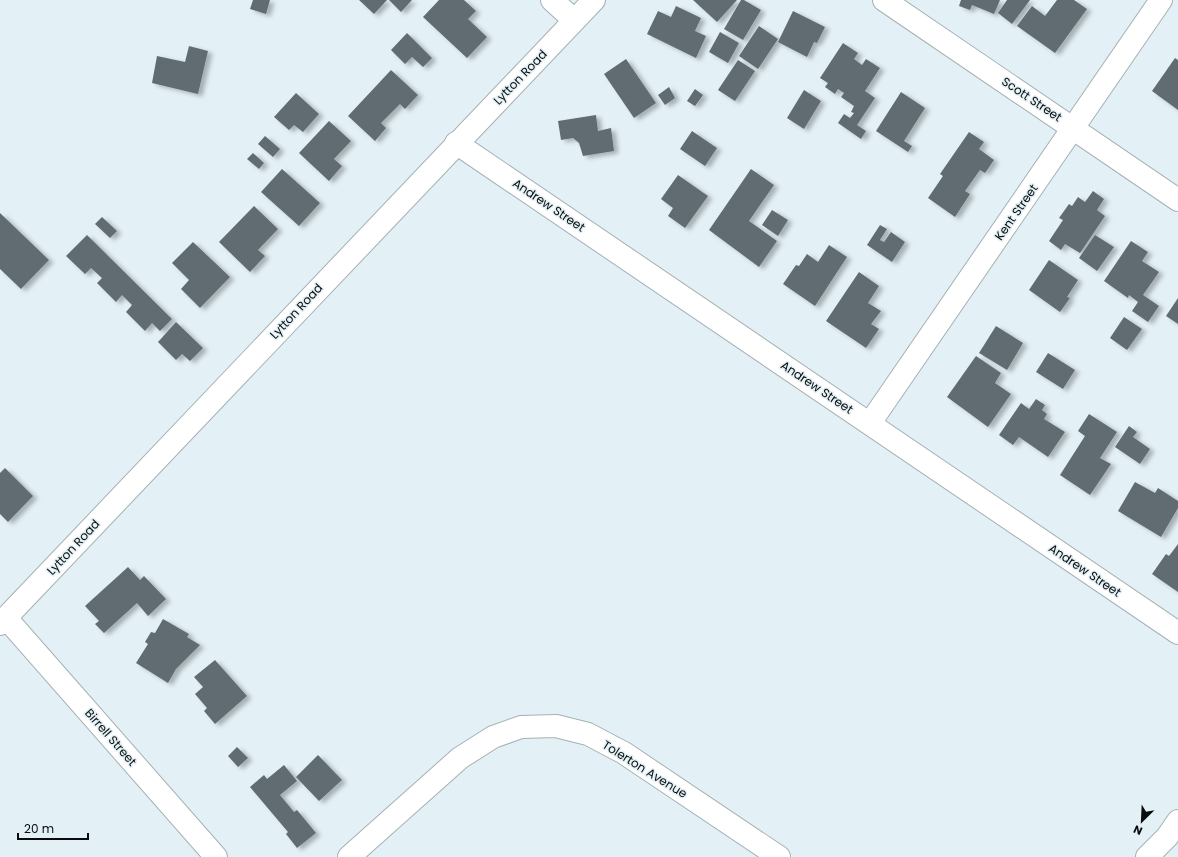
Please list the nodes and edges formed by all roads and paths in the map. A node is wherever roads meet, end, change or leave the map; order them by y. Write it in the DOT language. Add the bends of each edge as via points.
graph roads {
  1 [pos="552,0"];
  2 [pos="594,0"];
  3 [pos="884,0"];
  4 [pos="1161,0"];
  5 [pos="574,20"];
  6 [pos="1074,128"];
  7 [pos="456,142"];
  8 [pos="1178,200"];
  9 [pos="870,423"];
  10 [pos="3,621"];
  11 [pos="1178,633"];
  12 [pos="1174,834"];
  13 [pos="216,857"];
  14 [pos="349,857"];
  15 [pos="779,857"];
  16 [pos="1147,857"];
  1 -- 5 [label="street"];
  2 -- 5 [label="street, Lytton Road"];
  3 -- 6 [label="street, Scott Street"];
  4 -- 6 [label="street, Kent Street"];
  5 -- 7 [label="street, Lytton Road"];
  6 -- 8 [label="street, Scott Street"];
  6 -- 9 [label="street, Kent Street"];
  7 -- 9 [label="street, Andrew Street"];
  7 -- 10 [label="street, Lytton Road"];
  9 -- 11 [label="street, Andrew Street"];
  10 -- 13 [label="street, Birrell Street"];
  12 -- 16 [label="street"];
  14 -- 15 [label="street, Tolerton Avenue" via="460,758 493,737 521,727 556,726 588,734 624,753"];
}
